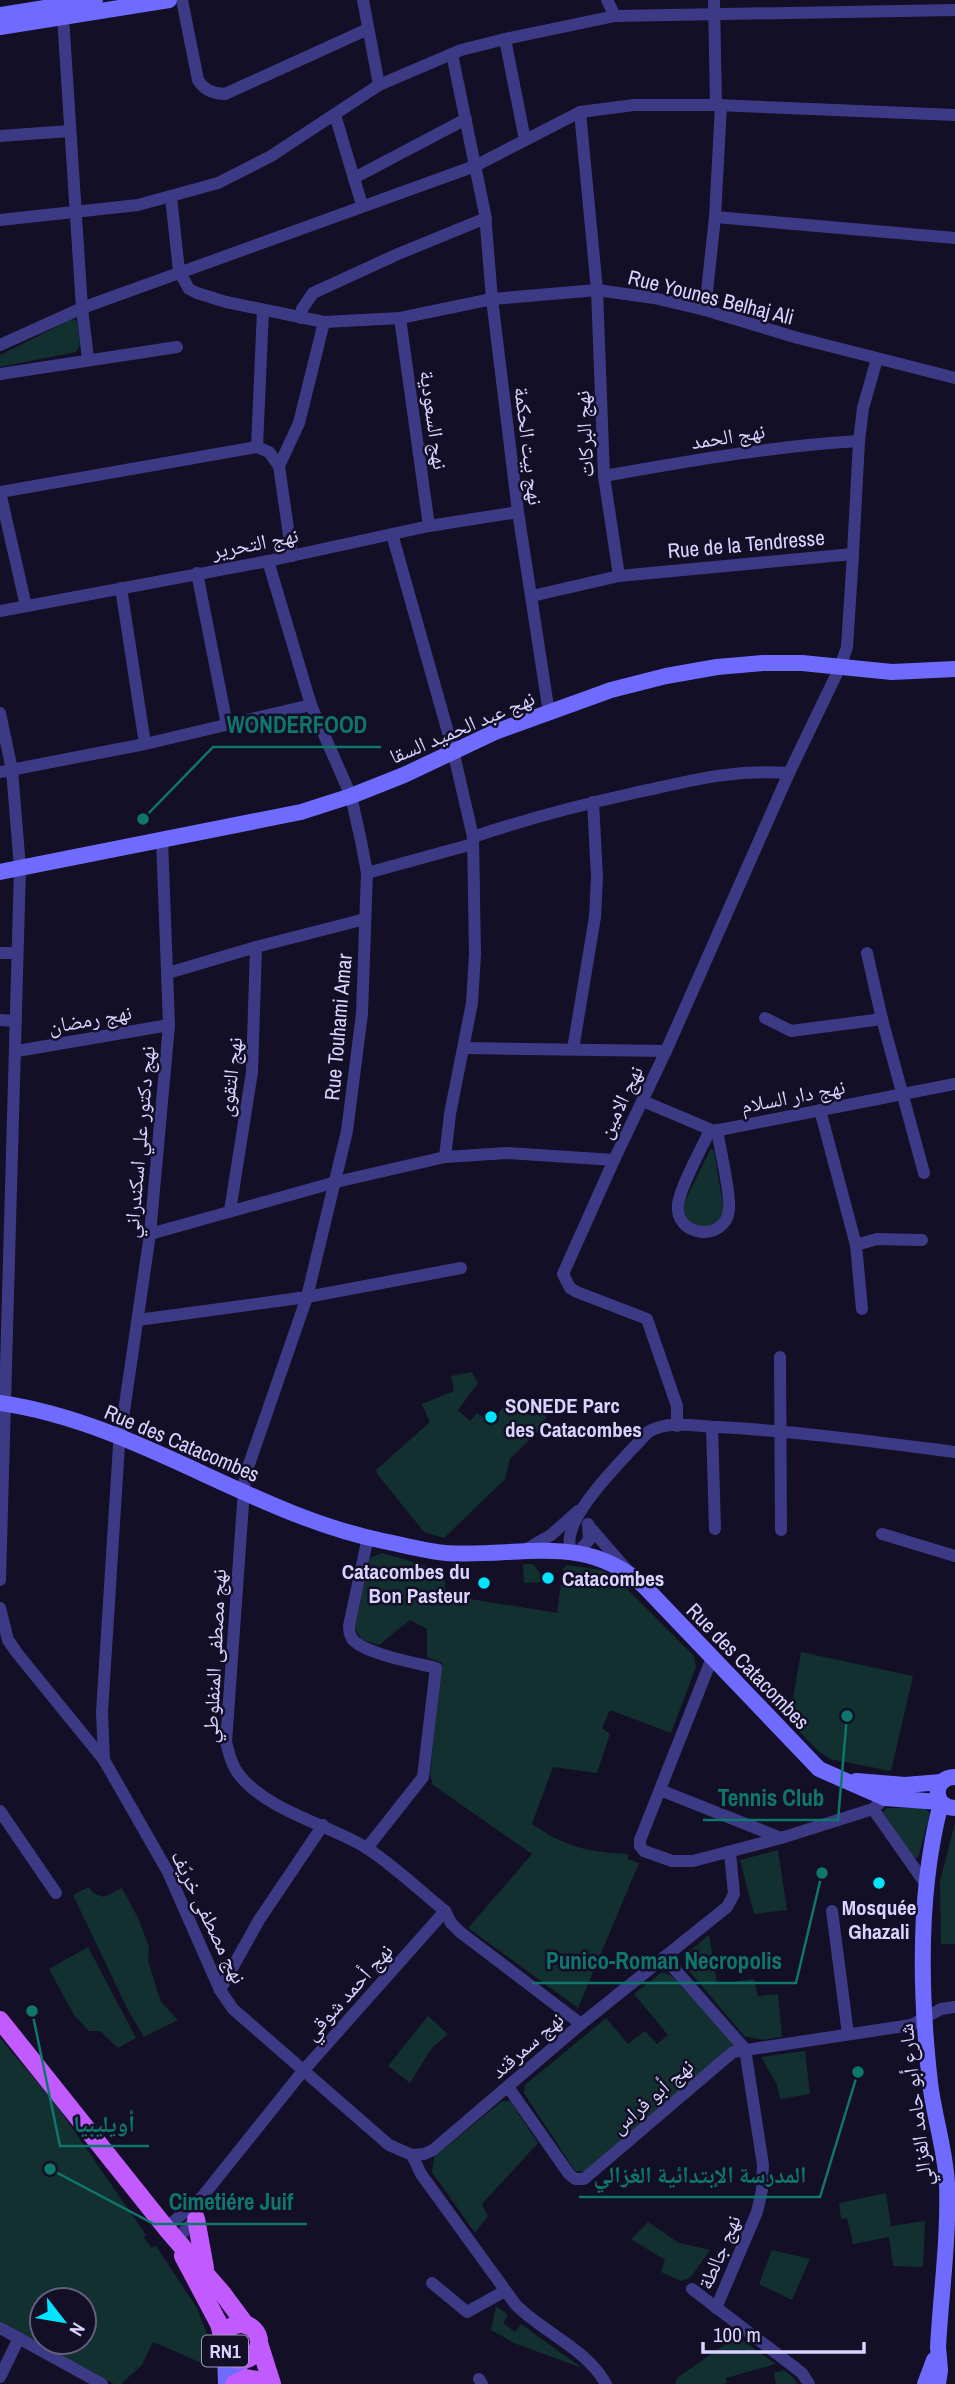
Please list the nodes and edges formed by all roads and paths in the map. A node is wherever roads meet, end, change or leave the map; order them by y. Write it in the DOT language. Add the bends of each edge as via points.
graph roads {
  1 [pos="95,0"];
  2 [pos="169,0"];
  3 [pos="182,0"];
  4 [pos="363,0"];
  5 [pos="607,0"];
  6 [pos="714,0"];
  7 [pos="27,5"];
  8 [pos="955,10"];
  9 [pos="715,14"];
  10 [pos="0,15"];
  11 [pos="615,16"];
  12 [pos="63,17"];
  13 [pos="0,27"];
  14 [pos="368,29"];
  15 [pos="505,39"];
  16 [pos="452,54"];
  17 [pos="379,85"];
  18 [pos="718,105"];
  19 [pos="580,112"];
  20 [pos="335,115"];
  21 [pos="955,115"];
  22 [pos="466,119"];
  23 [pos="70,131"];
  24 [pos="0,136"];
  25 [pos="525,140"];
  26 [pos="475,166"];
  27 [pos="354,178"];
  28 [pos="171,197"];
  29 [pos="362,205"];
  30 [pos="76,211"];
  31 [pos="715,217"];
  32 [pos="486,218"];
  33 [pos="0,219"];
  34 [pos="955,238"];
  35 [pos="180,271"];
  36 [pos="597,290"];
  37 [pos="492,299"];
  38 [pos="82,308"];
  39 [pos="263,310"];
  40 [pos="705,310"];
  41 [pos="300,318"];
  42 [pos="400,318"];
  43 [pos="324,322"];
  44 [pos="0,345"];
  45 [pos="177,347"];
  46 [pos="88,359"];
  47 [pos="877,359"];
  48 [pos="0,374"];
  49 [pos="955,378"];
  50 [pos="859,441"];
  51 [pos="257,447"];
  52 [pos="279,466"];
  53 [pos="604,476"];
  54 [pos="0,492"];
  55 [pos="518,512"];
  56 [pos="429,527"];
  57 [pos="392,534"];
  58 [pos="853,554"];
  59 [pos="292,556"];
  60 [pos="268,561"];
  61 [pos="197,573"];
  62 [pos="619,576"];
  63 [pos="121,589"];
  64 [pos="532,596"];
  65 [pos="26,606"];
  66 [pos="0,611"];
  67 [pos="840,667"];
  68 [pos="951,668"];
  69 [pos="311,705"];
  70 [pos="0,713"];
  71 [pos="549,713"];
  72 [pos="227,725"];
  73 [pos="145,744"];
  74 [pos="453,750"];
  75 [pos="6,771"];
  76 [pos="789,773"];
  77 [pos="351,796"];
  78 [pos="593,802"];
  79 [pos="162,840"];
  80 [pos="473,840"];
  81 [pos="20,868"];
  82 [pos="0,872"];
  83 [pos="367,873"];
  84 [pos="365,919"];
  85 [pos="256,947"];
  86 [pos="0,953"];
  87 [pos="17,953"];
  88 [pos="867,953"];
  89 [pos="168,973"];
  90 [pos="765,1018"];
  91 [pos="882,1019"];
  92 [pos="0,1020"];
  93 [pos="16,1021"];
  94 [pos="169,1025"];
  95 [pos="464,1048"];
  96 [pos="573,1049"];
  97 [pos="17,1051"];
  98 [pos="666,1051"];
  99 [pos="955,1084"];
  100 [pos="903,1094"];
  101 [pos="643,1101"];
  102 [pos="820,1110"];
  103 [pos="714,1130"];
  104 [pos="445,1157"];
  105 [pos="614,1160"];
  106 [pos="924,1172"];
  107 [pos="336,1182"];
  108 [pos="230,1211"];
  109 [pos="150,1234"];
  110 [pos="922,1240"];
  111 [pos="856,1245"];
  112 [pos="461,1268"];
  113 [pos="307,1297"];
  114 [pos="862,1309"];
  115 [pos="138,1320"];
  116 [pos="780,1357"];
  117 [pos="2,1408"];
  118 [pos="677,1426"];
  119 [pos="712,1427"];
  120 [pos="779,1430"];
  121 [pos="120,1440"];
  122 [pos="955,1452"];
  123 [pos="243,1494"];
  124 [pos="583,1506"];
  125 [pos="588,1525"];
  126 [pos="715,1529"];
  127 [pos="781,1530"];
  128 [pos="882,1534"];
  129 [pos="368,1538"];
  130 [pos="523,1551"];
  131 [pos="575,1552"];
  132 [pos="955,1556"];
  133 [pos="632,1575"];
  134 [pos="0,1580"];
  135 [pos="0,1608"];
  136 [pos="712,1658"];
  137 [pos="104,1760"];
  138 [pos="950,1775"];
  139 [pos="660,1790"];
  140 [pos="881,1797"];
  141 [pos="947,1805"];
  142 [pos="0,1811"];
  143 [pos="323,1825"];
  144 [pos="781,1838"];
  145 [pos="368,1848"];
  146 [pos="730,1853"];
  147 [pos="925,1883"];
  148 [pos="56,1893"];
  149 [pos="444,1911"];
  150 [pos="832,1911"];
  151 [pos="664,1957"];
  152 [pos="220,1990"];
  153 [pos="955,2007"];
  154 [pos="925,2017"];
  155 [pos="0,2020"];
  156 [pos="581,2024"];
  157 [pos="849,2034"];
  158 [pos="745,2049"];
  159 [pos="303,2071"];
  160 [pos="508,2087"];
  161 [pos="412,2155"];
  162 [pos="951,2177"];
  163 [pos="202,2197"];
  164 [pos="196,2219"];
  165 [pos="171,2234"];
  166 [pos="207,2274"];
  167 [pos="432,2283"];
  168 [pos="691,2289"];
  169 [pos="505,2291"];
  170 [pos="716,2308"];
  171 [pos="246,2325"];
  172 [pos="0,2328"];
  173 [pos="19,2339"];
  174 [pos="259,2343"];
  175 [pos="224,2345"];
  176 [pos="938,2347"];
  177 [pos="242,2361"];
  178 [pos="0,2378"];
  179 [pos="267,2383"];
  180 [pos="102,2384"];
  181 [pos="226,2384"];
  182 [pos="233,2384"];
  183 [pos="606,2384"];
  184 [pos="809,2384"];
  185 [pos="925,2384"];
  186 [pos="938,2384"];
  1 -- 7 [label="main road"];
  2 -- 12 [label="main road"];
  3 -- 14 [label="street" via="198,80 215,94"];
  4 -- 14 [label="street"];
  5 -- 11 [label="street"];
  6 -- 9 [label="street"];
  7 -- 10 [label="main road"];
  8 -- 9 [label="street"];
  9 -- 11 [label="street"];
  9 -- 18 [label="street"];
  11 -- 15 [label="street"];
  12 -- 13 [label="main road"];
  12 -- 23 [label="street"];
  14 -- 17 [label="street"];
  15 -- 16 [label="street"];
  15 -- 25 [label="street"];
  16 -- 17 [label="street"];
  16 -- 22 [label="street, نهج بيت الحكمة"];
  17 -- 20 [label="street"];
  18 -- 19 [label="street" via="634,105"];
  18 -- 21 [label="street"];
  18 -- 31 [label="street"];
  19 -- 25 [label="street"];
  19 -- 36 [label="street, نهج البركات"];
  20 -- 27 [label="street"];
  20 -- 28 [label="street" via="218,183"];
  22 -- 26 [label="street, نهج بيت الحكمة"];
  22 -- 27 [label="street"];
  23 -- 24 [label="street"];
  23 -- 30 [label="street"];
  25 -- 26 [label="street"];
  26 -- 29 [label="street"];
  26 -- 32 [label="street, نهج بيت الحكمة"];
  27 -- 29 [label="street"];
  28 -- 30 [label="street"];
  28 -- 35 [label="street"];
  29 -- 35 [label="street"];
  30 -- 33 [label="street"];
  30 -- 38 [label="street"];
  31 -- 34 [label="street"];
  31 -- 40 [label="street"];
  32 -- 37 [label="street, نهج بيت الحكمة"];
  32 -- 41 [label="street" via="313,293"];
  35 -- 38 [label="street"];
  35 -- 39 [label="street, Rue Younes Belhaj Ali" via="189,289 197,293"];
  36 -- 37 [label="street, Rue Younes Belhaj Ali"];
  36 -- 40 [label="street, Rue Younes Belhaj Ali"];
  36 -- 53 [label="street, نهج البركات"];
  37 -- 42 [label="street, Rue Younes Belhaj Ali"];
  37 -- 55 [label="street, نهج بيت الحكمة"];
  38 -- 44 [label="street"];
  38 -- 46 [label="street"];
  39 -- 41 [label="street, Rue Younes Belhaj Ali"];
  39 -- 51 [label="street"];
  40 -- 47 [label="street, Rue Younes Belhaj Ali"];
  41 -- 43 [label="street, Rue Younes Belhaj Ali"];
  42 -- 43 [label="street, Rue Younes Belhaj Ali"];
  42 -- 56 [label="street, نهج السعودية"];
  43 -- 52 [label="street" via="299,423"];
  45 -- 46 [label="street"];
  46 -- 48 [label="street"];
  47 -- 49 [label="street, Rue Younes Belhaj Ali"];
  47 -- 50 [label="street, Rue de la Tendresse"];
  50 -- 53 [label="street, نهج الحمد" via="748,452"];
  50 -- 58 [label="street, Rue de la Tendresse"];
  51 -- 52 [label="street" via="269,452"];
  51 -- 54 [label="street"];
  52 -- 59 [label="street"];
  53 -- 62 [label="street, نهج البركات"];
  54 -- 65 [label="street"];
  55 -- 56 [label="street, نهج التحرير"];
  55 -- 64 [label="street, نهج بيت الحكمة"];
  56 -- 57 [label="street, نهج التحرير"];
  57 -- 59 [label="street, نهج التحرير"];
  57 -- 74 [label="street"];
  58 -- 62 [label="street, Rue de la Tendresse"];
  58 -- 67 [label="street, نهج الامين" via="847,647"];
  59 -- 60 [label="street, نهج التحرير"];
  60 -- 61 [label="street, نهج التحرير"];
  60 -- 69 [label="street, Rue Touhami Amar"];
  61 -- 63 [label="street, نهج التحرير"];
  61 -- 72 [label="street"];
  62 -- 64 [label="street, Rue de la Tendresse"];
  63 -- 65 [label="street, نهج التحرير"];
  63 -- 73 [label="street"];
  64 -- 71 [label="street, نهج بيت الحكمة"];
  65 -- 66 [label="street, نهج التحرير"];
  67 -- 68 [label="main road, نهج عبد الحميد السقا" via="892,672"];
  67 -- 71 [label="main road, نهج عبد الحميد السقا" via="802,663 717,667 611,690"];
  67 -- 76 [label="street, نهج الامين"];
  69 -- 72 [label="street"];
  69 -- 77 [label="street, Rue Touhami Amar"];
  70 -- 75 [label="street"];
  71 -- 74 [label="main road, نهج عبد الحميد السقا"];
  72 -- 73 [label="street"];
  73 -- 75 [label="street"];
  74 -- 77 [label="main road, نهج عبد الحميد السقا"];
  74 -- 80 [label="street"];
  75 -- 81 [label="street"];
  76 -- 78 [label="street" via="717,774"];
  76 -- 98 [label="street, نهج الامين"];
  77 -- 79 [label="main road, نهج عبد الحميد السقا"];
  77 -- 83 [label="street, Rue Touhami Amar"];
  78 -- 80 [label="street"];
  78 -- 96 [label="street" via="595,917"];
  79 -- 81 [label="main road, نهج عبد الحميد السقا"];
  79 -- 89 [label="street, نهج دكتور علي اسكندراني"];
  80 -- 83 [label="street"];
  80 -- 95 [label="street" via="475,954"];
  81 -- 82 [label="main road, نهج عبد الحميد السقا"];
  81 -- 87 [label="street"];
  83 -- 84 [label="street, Rue Touhami Amar"];
  84 -- 85 [label="street"];
  84 -- 107 [label="street, Rue Touhami Amar" via="362,1014"];
  85 -- 89 [label="street"];
  85 -- 108 [label="street, نهج التقوى" via="252,1072"];
  86 -- 87 [label="street"];
  87 -- 93 [label="street"];
  88 -- 91 [label="street"];
  89 -- 94 [label="street, نهج دكتور علي اسكندراني"];
  90 -- 91 [label="street" via="790,1031"];
  91 -- 100 [label="street"];
  92 -- 93 [label="street"];
  93 -- 97 [label="street"];
  94 -- 97 [label="street, نهج رمضان"];
  94 -- 109 [label="street, نهج دكتور علي اسكندراني"];
  95 -- 96 [label="street"];
  95 -- 104 [label="street"];
  96 -- 98 [label="street"];
  97 -- 117 [label="street"];
  98 -- 101 [label="street, نهج الامين"];
  99 -- 100 [label="street, نهج دار السلام"];
  100 -- 102 [label="street, نهج دار السلام"];
  100 -- 106 [label="street"];
  101 -- 103 [label="street"];
  101 -- 105 [label="street, نهج الامين"];
  102 -- 103 [label="street, نهج دار السلام"];
  102 -- 111 [label="street"];
  103 -- 103 [label="street" via="729,1210 722,1225 700,1233 681,1219 678,1203"];
  104 -- 105 [label="street, نهج الامين" via="507,1153"];
  104 -- 107 [label="street, نهج الامين"];
  105 -- 118 [label="street" via="563,1274 576,1292 647,1319 677,1406"];
  107 -- 108 [label="street, نهج الامين"];
  107 -- 113 [label="street, Rue Touhami Amar"];
  108 -- 109 [label="street, نهج الامين"];
  109 -- 115 [label="street, نهج دكتور علي اسكندراني"];
  110 -- 111 [label="street" via="877,1239"];
  111 -- 114 [label="street"];
  112 -- 113 [label="street"];
  113 -- 115 [label="street"];
  113 -- 123 [label="street, Rue Touhami Amar" via="244,1476"];
  115 -- 121 [label="street, نهج دكتور علي اسكندراني"];
  116 -- 120 [label="street"];
  117 -- 121 [label="main road, Rue des Catacombes"];
  117 -- 134 [label="street"];
  118 -- 119 [label="street"];
  118 -- 124 [label="street" via="649,1432"];
  119 -- 120 [label="street"];
  119 -- 126 [label="street"];
  120 -- 122 [label="street"];
  120 -- 127 [label="street"];
  121 -- 123 [label="main road, Rue des Catacombes"];
  121 -- 137 [label="street, نهج مصطفى خريّف" via="102,1713"];
  123 -- 129 [label="main road, Rue des Catacombes"];
  123 -- 143 [label="street, نهج مصطفى المنفلوطي" via="227,1711 230,1759 254,1790"];
  124 -- 125 [label="street"];
  124 -- 130 [label="street" via="551,1535"];
  124 -- 131 [label="street" via="569,1542"];
  125 -- 131 [label="street" via="589,1540"];
  125 -- 133 [label="street"];
  128 -- 132 [label="street"];
  129 -- 130 [label="main road, Rue des Catacombes" via="444,1553"];
  129 -- 145 [label="street" via="349,1626 351,1638 392,1657 436,1668 424,1777"];
  130 -- 131 [label="main road, Rue des Catacombes"];
  131 -- 133 [label="main road, Rue des Catacombes" via="607,1560"];
  133 -- 136 [label="main road, Rue des Catacombes"];
  135 -- 137 [label="street" via="8,1640"];
  136 -- 139 [label="street"];
  136 -- 140 [label="main road, Rue des Catacombes" via="814,1765"];
  137 -- 152 [label="street, نهج مصطفى خريّف" via="168,1872"];
  138 -- 140 [label="main road"];
  138 -- 141 [label="main road, شارع أبو حامد الغزالي" via="937,1792"];
  139 -- 144 [label="street"];
  139 -- 146 [label="street" via="640,1840 644,1851 681,1862"];
  140 -- 141 [label="main road"];
  140 -- 144 [label="street"];
  140 -- 147 [label="street"];
  141 -- 147 [label="main road, شارع أبو حامد الغزالي"];
  142 -- 148 [label="street"];
  143 -- 145 [label="street, نهج مصطفى المنفلوطي"];
  143 -- 152 [label="street" via="259,1920"];
  144 -- 146 [label="street"];
  145 -- 149 [label="street, نهج مصطفى المنفلوطي"];
  146 -- 151 [label="street, نهج سمرقند" via="732,1901"];
  147 -- 154 [label="main road, شارع أبو حامد الغزالي"];
  149 -- 156 [label="street" via="460,1931"];
  149 -- 159 [label="street, نهج أحمد شوقي"];
  150 -- 157 [label="street"];
  151 -- 156 [label="street, نهج سمرقند"];
  151 -- 158 [label="street"];
  152 -- 159 [label="street, نهج مصطفى خريّف" via="233,2009"];
  153 -- 154 [label="street"];
  154 -- 157 [label="street" via="911,2025"];
  154 -- 162 [label="main road, شارع أبو حامد الغزالي" via="930,2084"];
  155 -- 165 [label="main road, RN1"];
  156 -- 160 [label="street, نهج سمرقند"];
  157 -- 158 [label="street"];
  158 -- 160 [label="street, نهج أبو فراس" via="733,2052 584,2179 569,2174"];
  158 -- 170 [label="street, نهج جالطة" via="764,2179 761,2200"];
  159 -- 161 [label="street, نهج مصطفى خريّف" via="389,2145"];
  159 -- 163 [label="street, نهج أحمد شوقي"];
  160 -- 161 [label="street, نهج سمرقند" via="433,2150"];
  161 -- 169 [label="street"];
  162 -- 176 [label="main road, شارع أبو حامد الغزالي"];
  163 -- 164 [label="street, نهج أحمد شوقي"];
  163 -- 165 [label="street"];
  164 -- 165 [label="street, نهج أحمد شوقي"];
  164 -- 166 [label="main road"];
  165 -- 166 [label="main road, RN1"];
  165 -- 175 [label="main road, RN1" via="219,2324"];
  166 -- 171 [label="main road, RN1"];
  167 -- 169 [label="street" via="467,2312"];
  168 -- 170 [label="street"];
  169 -- 183 [label="street" via="528,2317 588,2360"];
  170 -- 184 [label="street, نهج جالطة" via="802,2373"];
  171 -- 174 [label="main road, RN1" via="254,2330"];
  171 -- 175 [label="main road, RN1" via="232,2327"];
  172 -- 173 [label="street"];
  173 -- 178 [label="street"];
  173 -- 180 [label="street"];
  174 -- 177 [label="main road, RN1" via="252,2357"];
  174 -- 179 [label="main road, RN1"];
  175 -- 177 [label="main road, RN1" via="232,2358"];
  175 -- 181 [label="main road"];
  176 -- 185 [label="main road, شارع أبو حامد الغزالي"];
  176 -- 186 [label="main road, شارع أبو حامد الغزالي"];
  177 -- 179 [label="main road, RN1"];
  177 -- 182 [label="main road"];
  179 -- 182 [label="main road" via="246,2378"];
}
